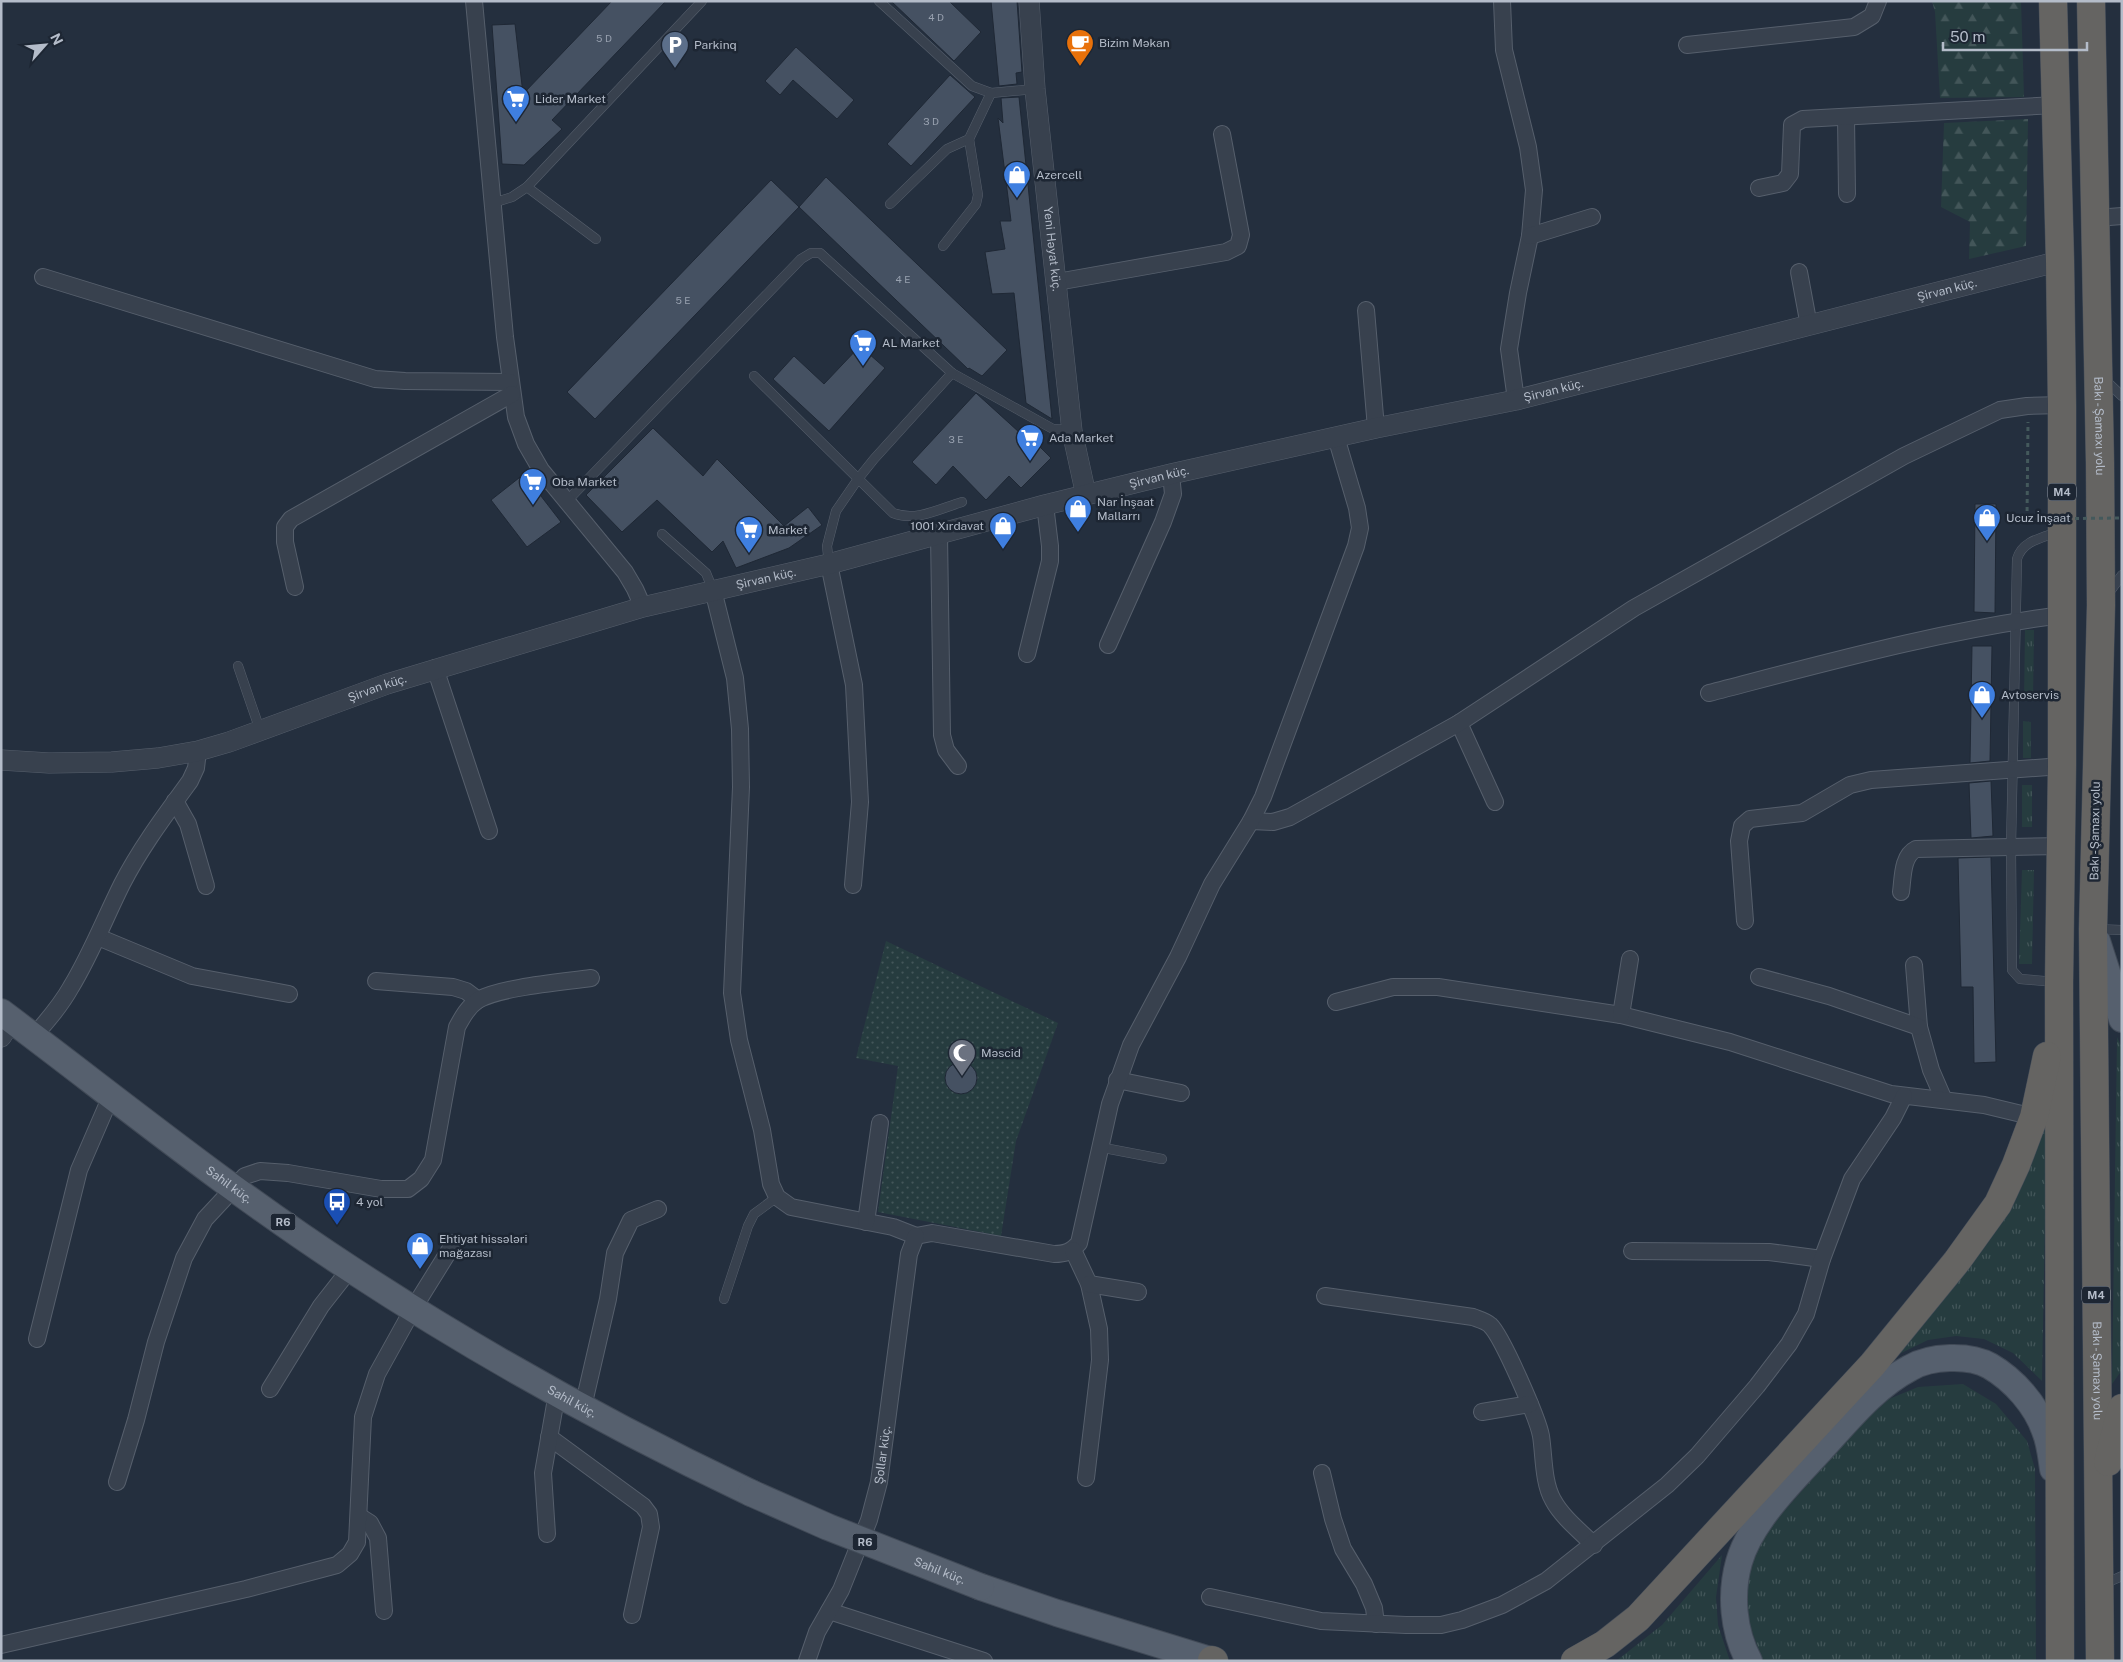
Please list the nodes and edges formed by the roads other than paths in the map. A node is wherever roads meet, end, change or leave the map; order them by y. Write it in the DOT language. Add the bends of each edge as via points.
graph roads {
  1 [pos="474,1"];
  2 [pos="702,1"];
  3 [pos="879,1"];
  4 [pos="1029,1"];
  5 [pos="1502,1"];
  6 [pos="1878,1"];
  7 [pos="2053,1"];
  8 [pos="2091,1"];
  9 [pos="1687,45"];
  10 [pos="1035,89"];
  11 [pos="991,93"];
  12 [pos="2056,105"];
  13 [pos="1846,117"];
  14 [pos="1222,134"];
  15 [pos="969,139"];
  16 [pos="526,187"];
  17 [pos="1759,188"];
  18 [pos="1848,194"];
  19 [pos="493,203"];
  20 [pos="890,204"];
  21 [pos="1592,217"];
  22 [pos="2109,217"];
  23 [pos="1530,236"];
  24 [pos="596,240"];
  25 [pos="943,246"];
  26 [pos="2060,260"];
  27 [pos="1799,272"];
  28 [pos="43,277"];
  29 [pos="1057,282"];
  30 [pos="1366,310"];
  31 [pos="1808,326"];
  32 [pos="952,373"];
  33 [pos="754,376"];
  34 [pos="2100,376"];
  35 [pos="511,388"];
  36 [pos="2122,396"];
  37 [pos="1516,400"];
  38 [pos="2062,405"];
  39 [pos="1376,428"];
  40 [pos="1072,430"];
  41 [pos="1336,437"];
  42 [pos="1172,474"];
  43 [pos="858,478"];
  44 [pos="1086,495"];
  45 [pos="566,502"];
  46 [pos="962,502"];
  47 [pos="1045,506"];
  48 [pos="2062,530"];
  49 [pos="662,534"];
  50 [pos="939,535"];
  51 [pos="829,564"];
  52 [pos="2120,581"];
  53 [pos="296,587"];
  54 [pos="713,590"];
  55 [pos="2101,605"];
  56 [pos="643,607"];
  57 [pos="2062,616"];
  58 [pos="2016,621"];
  59 [pos="1108,646"];
  60 [pos="1028,654"];
  61 [pos="238,666"];
  62 [pos="435,668"];
  63 [pos="1709,692"];
  64 [pos="1459,723"];
  65 [pos="260,730"];
  66 [pos="198,751"];
  67 [pos="1,760"];
  68 [pos="958,766"];
  69 [pos="2062,766"];
  70 [pos="2012,768"];
  71 [pos="175,801"];
  72 [pos="1495,802"];
  73 [pos="1251,821"];
  74 [pos="488,832"];
  75 [pos="2062,846"];
  76 [pos="2011,847"];
  77 [pos="853,885"];
  78 [pos="206,886"];
  79 [pos="1901,892"];
  80 [pos="1745,921"];
  81 [pos="2093,929"];
  82 [pos="2122,930"];
  83 [pos="98,937"];
  84 [pos="1630,959"];
  85 [pos="1914,965"];
  86 [pos="1758,977"];
  87 [pos="591,978"];
  88 [pos="376,981"];
  89 [pos="2060,983"];
  90 [pos="289,994"];
  91 [pos="478,1000"];
  92 [pos="1336,1002"];
  93 [pos="1621,1015"];
  94 [pos="2122,1019"];
  95 [pos="5,1023"];
  96 [pos="1919,1027"];
  97 [pos="34,1036"];
  98 [pos="1117,1080"];
  99 [pos="1181,1093"];
  100 [pos="110,1096"];
  101 [pos="1904,1096"];
  102 [pos="1944,1100"];
  103 [pos="2034,1117"];
  104 [pos="880,1123"];
  105 [pos="1099,1148"];
  106 [pos="1162,1159"];
  107 [pos="234,1187"];
  108 [pos="777,1197"];
  109 [pos="658,1209"];
  110 [pos="866,1222"];
  111 [pos="916,1236"];
  112 [pos="454,1243"];
  113 [pos="1073,1250"];
  114 [pos="1632,1251"];
  115 [pos="1822,1259"];
  116 [pos="350,1269"];
  117 [pos="1089,1284"];
  118 [pos="1138,1292"];
  119 [pos="1325,1296"];
  120 [pos="724,1299"];
  121 [pos="413,1309"];
  122 [pos="37,1339"];
  123 [pos="270,1389"];
  124 [pos="557,1393"];
  125 [pos="1530,1404"];
  126 [pos="583,1407"];
  127 [pos="2122,1408"];
  128 [pos="1482,1412"];
  129 [pos="549,1437"];
  130 [pos="1322,1473"];
  131 [pos="1086,1478"];
  132 [pos="117,1482"];
  133 [pos="2098,1500"];
  134 [pos="2059,1508"];
  135 [pos="359,1516"];
  136 [pos="547,1534"];
  137 [pos="1594,1545"];
  138 [pos="2111,1580"];
  139 [pos="1210,1597"];
  140 [pos="384,1611"];
  141 [pos="829,1611"];
  142 [pos="632,1616"];
  143 [pos="1376,1624"];
  144 [pos="1,1645"];
  145 [pos="807,1661"];
  146 [pos="984,1661"];
  147 [pos="1213,1661"];
  148 [pos="1575,1661"];
  149 [pos="1750,1661"];
  150 [pos="2060,1661"];
  151 [pos="2100,1661"];
  1 -- 19 [label="street"];
  2 -- 16 [label="lane"];
  3 -- 11 [label="lane" via="972,86"];
  4 -- 10 [label="street, Yeni Həyat küç."];
  5 -- 23 [label="street" via="1504,50 1528,147 1534,190"];
  6 -- 9 [label="street" via="1872,16 1854,27"];
  7 -- 12 [label="highway, M4"];
  8 -- 22 [label="highway, Bakı - Şamaxı yolu / M4"];
  10 -- 11 [label="lane"];
  10 -- 29 [label="street, Yeni Həyat küç."];
  11 -- 15 [label="lane"];
  12 -- 13 [label="street"];
  12 -- 26 [label="highway, M4"];
  13 -- 17 [label="street" via="1803,119 1792,125 1790,174 1783,182"];
  13 -- 18 [label="street"];
  14 -- 29 [label="street" via="1242,236 1238,246 1226,252"];
  15 -- 20 [label="lane" via="947,149"];
  15 -- 25 [label="lane" via="978,195 976,204"];
  16 -- 19 [label="lane" via="512,197"];
  16 -- 24 [label="lane"];
  19 -- 35 [label="street"];
  21 -- 23 [label="street"];
  22 -- 34 [label="highway, Bakı - Şamaxı yolu / M4"];
  23 -- 37 [label="street" via="1509,349"];
  26 -- 31 [label="street, Şirvan küç."];
  26 -- 38 [label="highway, M4"];
  27 -- 31 [label="street"];
  28 -- 35 [label="street" via="375,378"];
  29 -- 40 [label="street, Yeni Həyat küç."];
  30 -- 39 [label="street"];
  31 -- 37 [label="street, Şirvan küç."];
  32 -- 40 [label="lane" via="1053,429"];
  32 -- 43 [label="lane"];
  32 -- 45 [label="lane" via="820,253 812,253 801,259"];
  33 -- 43 [label="lane"];
  34 -- 36 [label="lane"];
  34 -- 55 [label="highway, Bakı - Şamaxı yolu / M4"];
  35 -- 45 [label="street" via="516,417 526,444"];
  35 -- 53 [label="street" via="292,520 285,527 285,542"];
  37 -- 39 [label="street, Şirvan küç."];
  38 -- 48 [label="highway, M4"];
  38 -- 64 [label="street" via="2000,410 1896,460 1634,608"];
  39 -- 41 [label="street, Şirvan küç."];
  40 -- 44 [label="street, Yeni Həyat küç."];
  41 -- 42 [label="street, Şirvan küç."];
  41 -- 73 [label="street" via="1360,528 1263,797"];
  42 -- 44 [label="street, Şirvan küç."];
  42 -- 59 [label="street" via="1173,494 1163,522"];
  43 -- 46 [label="lane" via="893,513 904,517 918,516"];
  43 -- 51 [label="lane" via="836,511 826,546"];
  44 -- 47 [label="street, Şirvan küç."];
  45 -- 56 [label="street" via="625,572"];
  47 -- 50 [label="street, Şirvan küç."];
  47 -- 60 [label="street" via="1050,561"];
  48 -- 57 [label="highway, M4"];
  48 -- 58 [label="lane" via="2026,544 2020,550"];
  49 -- 54 [label="lane" via="706,573"];
  50 -- 51 [label="street, Şirvan küç."];
  50 -- 68 [label="street" via="942,735 946,750"];
  51 -- 54 [label="street, Şirvan küç."];
  51 -- 77 [label="street" via="854,685 860,802"];
  52 -- 55 [label="lane"];
  54 -- 56 [label="street, Şirvan küç."];
  54 -- 108 [label="street" via="734,678 740,729 741,787 732,993 739,1040 762,1130 771,1184"];
  55 -- 81 [label="highway, Bakı - Şamaxı yolu / M4"];
  56 -- 62 [label="street, Şirvan küç."];
  57 -- 58 [label="street"];
  57 -- 69 [label="highway, M4"];
  58 -- 63 [label="street" via="1878,650"];
  58 -- 70 [label="lane"];
  61 -- 65 [label="lane"];
  62 -- 65 [label="street, Şirvan küç."];
  62 -- 74 [label="street"];
  64 -- 72 [label="street"];
  64 -- 73 [label="street" via="1290,817 1273,822"];
  65 -- 66 [label="street, Şirvan küç."];
  66 -- 67 [label="street, Şirvan küç." via="112,762"];
  66 -- 71 [label="street" via="196,768"];
  69 -- 70 [label="street"];
  69 -- 75 [label="highway, M4"];
  70 -- 76 [label="lane"];
  70 -- 80 [label="street" via="1871,780 1850,785 1802,813 1750,819 1742,826 1738,841"];
  71 -- 78 [label="street" via="188,824"];
  71 -- 83 [label="street" via="132,867"];
  73 -- 98 [label="street" via="1212,884 1131,1045"];
  75 -- 76 [label="street"];
  75 -- 89 [label="highway, M4"];
  76 -- 79 [label="street" via="1916,849 1910,852 1905,862"];
  76 -- 89 [label="lane" via="2012,970 2020,979"];
  81 -- 82 [label="lane"];
  81 -- 94 [label="main road"];
  81 -- 133 [label="highway, Bakı - Şamaxı yolu / M4"];
  83 -- 90 [label="street" via="192,976"];
  83 -- 97 [label="street" via="66,994"];
  84 -- 93 [label="street"];
  85 -- 96 [label="street"];
  86 -- 96 [label="street" via="1829,996"];
  87 -- 91 [label="street" via="496,993"];
  88 -- 91 [label="street" via="453,987"];
  89 -- 103 [label="highway"];
  89 -- 134 [label="highway, M4"];
  91 -- 107 [label="street" via="466,1011 457,1027 433,1160 422,1179 408,1189 381,1188 260,1171 245,1176"];
  92 -- 93 [label="street" via="1393,987 1438,988"];
  93 -- 101 [label="street" via="1730,1042"];
  95 -- 97 [label="main road, Sahil küç. / R6"];
  96 -- 102 [label="street" via="1931,1070"];
  97 -- 100 [label="main road, Sahil küç. / R6"];
  98 -- 99 [label="street"];
  98 -- 105 [label="street"];
  100 -- 107 [label="main road, Sahil küç. / R6"];
  100 -- 122 [label="street" via="79,1170"];
  101 -- 102 [label="street"];
  101 -- 115 [label="street" via="1852,1179"];
  102 -- 103 [label="street" via="1984,1105"];
  103 -- 148 [label="highway" via="1998,1204 1957,1261 1873,1364 1638,1618 1606,1644"];
  104 -- 110 [label="street"];
  105 -- 106 [label="lane"];
  105 -- 113 [label="street" via="1084,1224 1079,1243"];
  107 -- 116 [label="main road, Sahil küç. / R6"];
  107 -- 132 [label="street" via="205,1219 184,1258 156,1342"];
  108 -- 110 [label="street" via="806,1212"];
  108 -- 120 [label="lane" via="754,1214"];
  109 -- 126 [label="street" via="631,1220 615,1253 608,1299"];
  110 -- 111 [label="street"];
  111 -- 113 [label="street" via="932,1233 1054,1254"];
  111 -- 141 [label="street, Şollar küç." via="908,1254 879,1482 869,1520 841,1590"];
  112 -- 121 [label="street"];
  113 -- 117 [label="street"];
  114 -- 115 [label="street" via="1769,1252"];
  115 -- 137 [label="street" via="1806,1314 1758,1386 1668,1485"];
  116 -- 121 [label="main road, Sahil küç. / R6"];
  116 -- 123 [label="street" via="321,1306"];
  117 -- 118 [label="street"];
  117 -- 131 [label="street" via="1099,1329 1100,1360"];
  119 -- 125 [label="street" via="1473,1317 1489,1324 1498,1336"];
  121 -- 124 [label="main road, Sahil küç. / R6"];
  121 -- 135 [label="street" via="378,1374 363,1416"];
  124 -- 126 [label="main road, Sahil küç. / R6"];
  124 -- 129 [label="street"];
  125 -- 128 [label="street"];
  125 -- 137 [label="street" via="1541,1434 1552,1499"];
  126 -- 147 [label="main road, Sahil küç. / R6, bridge" via="751,1494 828,1527 982,1587"];
  127 -- 133 [label="highway"];
  129 -- 136 [label="street" via="543,1473"];
  129 -- 142 [label="street" via="642,1506 648,1514 651,1527"];
  130 -- 143 [label="street" via="1333,1519 1344,1549 1374,1608"];
  133 -- 138 [label="highway, Bakı - Şamaxı yolu / M4"];
  134 -- 149 [label="main road" via="2045,1431 2030,1402 2010,1381 1989,1365 1959,1357 1912,1366 1877,1390 1780,1493 1755,1528 1739,1561 1733,1597 1736,1624"];
  134 -- 150 [label="highway, M4"];
  135 -- 140 [label="street" via="370,1523 378,1538"];
  135 -- 144 [label="street" via="357,1542 350,1554 337,1565"];
  137 -- 143 [label="street" via="1522,1596 1462,1620 1440,1625"];
  138 -- 151 [label="highway, Bakı - Şamaxı yolu / M4"];
  139 -- 143 [label="street" via="1321,1621"];
  141 -- 145 [label="street, Şollar küç." via="817,1632"];
  141 -- 146 [label="street"];
}
